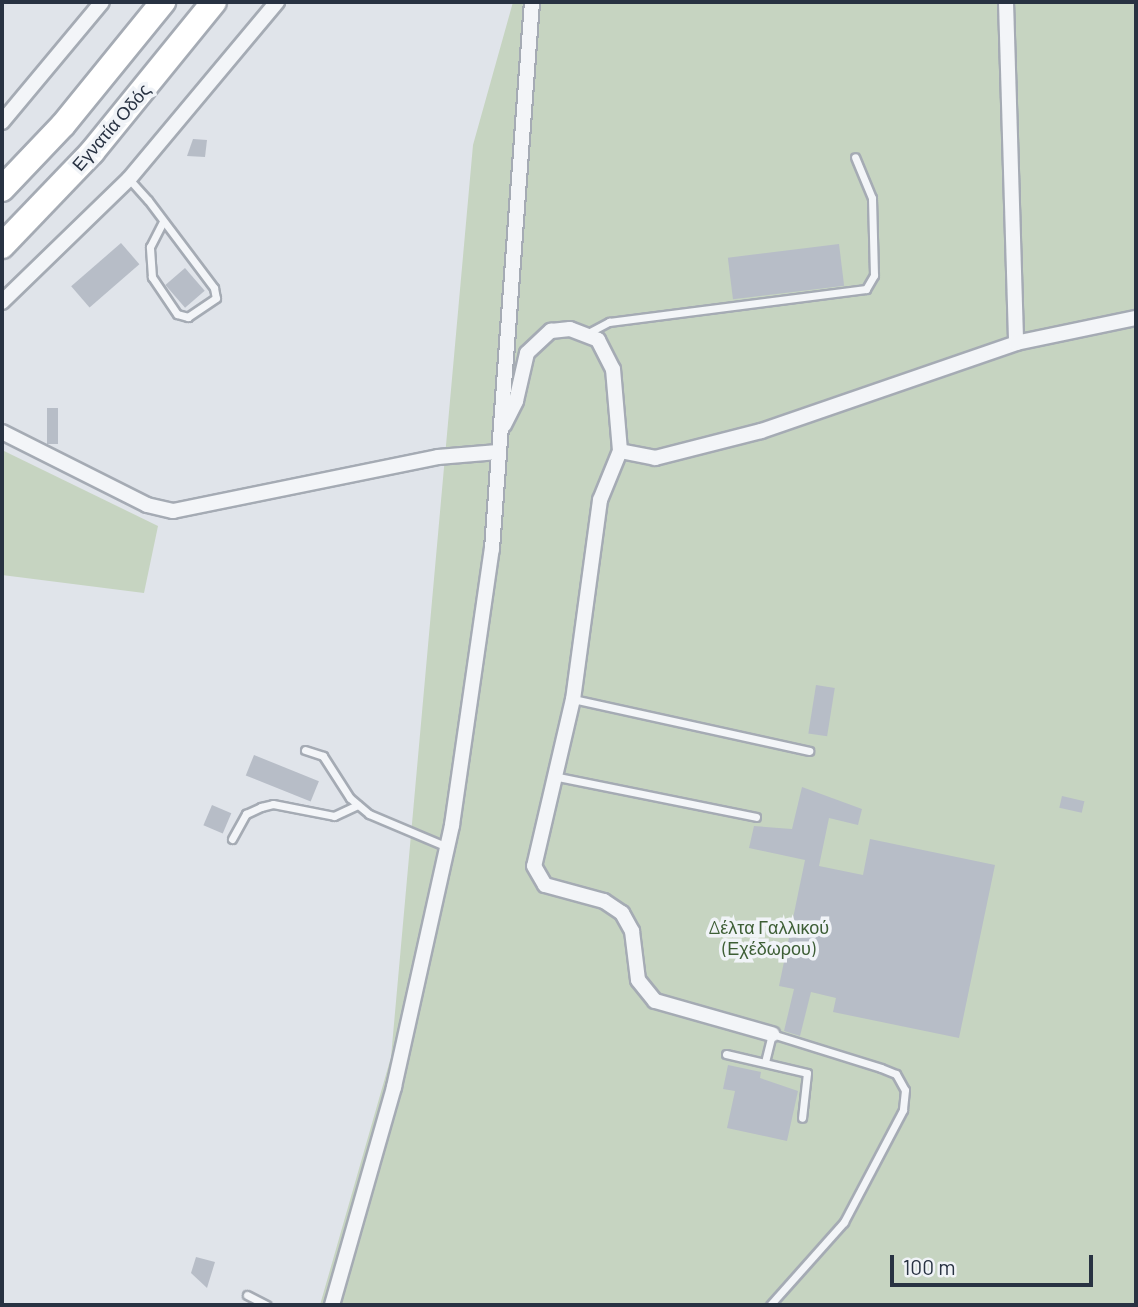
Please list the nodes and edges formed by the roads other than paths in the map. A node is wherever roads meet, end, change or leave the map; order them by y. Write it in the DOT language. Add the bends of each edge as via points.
graph roads {
  1 [pos="102,2"];
  2 [pos="163,2"];
  3 [pos="214,2"];
  4 [pos="277,2"];
  5 [pos="532,2"];
  6 [pos="1006,2"];
  7 [pos="2,122"];
  8 [pos="855,157"];
  9 [pos="129,179"];
  10 [pos="2,189"];
  11 [pos="163,222"];
  12 [pos="2,246"];
  13 [pos="2,302"];
  14 [pos="1136,318"];
  15 [pos="588,333"];
  16 [pos="1016,343"];
  17 [pos="2,432"];
  18 [pos="500,432"];
  19 [pos="620,451"];
  20 [pos="498,452"];
  21 [pos="573,699"];
  22 [pos="305,750"];
  23 [pos="809,751"];
  24 [pos="558,777"];
  25 [pos="358,805"];
  26 [pos="756,817"];
  27 [pos="232,839"];
  28 [pos="447,848"];
  29 [pos="772,1034"];
  30 [pos="726,1054"];
  31 [pos="765,1062"];
  32 [pos="802,1118"];
  33 [pos="247,1295"];
  34 [pos="268,1305"];
  35 [pos="332,1305"];
  36 [pos="770,1305"];
  1 -- 7 [label="street"];
  2 -- 10 [label="highway" via="63,125"];
  3 -- 12 [label="highway, Εγνατία Οδός" via="92,152"];
  4 -- 9 [label="street"];
  5 -- 18 [label="street"];
  6 -- 16 [label="street"];
  8 -- 15 [label="lane" via="872,198 874,275 866,289 609,322"];
  9 -- 11 [label="lane"];
  9 -- 13 [label="street"];
  11 -- 11 [label="lane" via="216,294 188,317 177,314 152,277 150,247"];
  14 -- 16 [label="street"];
  15 -- 18 [label="street" via="551,331 535,341"];
  15 -- 19 [label="street" via="608,353 613,369"];
  16 -- 19 [label="street" via="695,451 654,458"];
  17 -- 20 [label="street" via="147,505 173,511 438,457"];
  18 -- 20 [label="street"];
  19 -- 21 [label="street" via="600,500"];
  20 -- 28 [label="street" via="492,549"];
  21 -- 23 [label="lane"];
  21 -- 24 [label="street"];
  22 -- 25 [label="lane" via="323,757"];
  24 -- 26 [label="lane"];
  24 -- 29 [label="street" via="536,853 538,878 622,913 632,931 638,980 655,1001"];
  25 -- 27 [label="lane" via="334,816 273,804 246,814"];
  25 -- 28 [label="lane"];
  28 -- 35 [label="street" via="394,1087"];
  29 -- 31 [label="lane"];
  29 -- 36 [label="lane" via="896,1074 905,1090 903,1110 844,1222"];
  30 -- 31 [label="lane"];
  31 -- 32 [label="lane" via="807,1073"];
  33 -- 34 [label="lane"];
}
